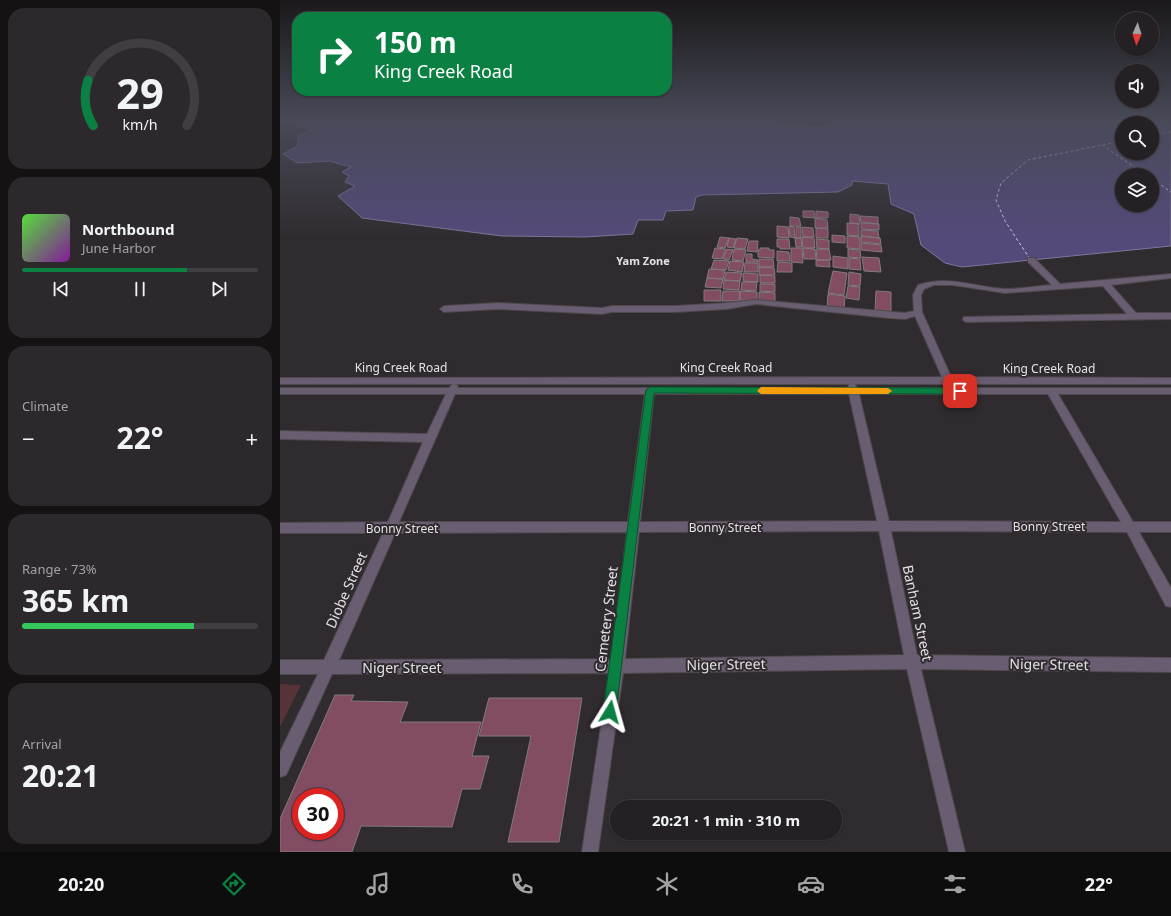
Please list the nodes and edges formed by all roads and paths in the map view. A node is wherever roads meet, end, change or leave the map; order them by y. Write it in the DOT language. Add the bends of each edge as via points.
graph roads {
  1 [pos="1031,260"];
  2 [pos="1171,276"];
  3 [pos="1105,283"];
  4 [pos="1058,287"];
  5 [pos="444,309"];
  6 [pos="918,312"];
  7 [pos="1134,316"];
  8 [pos="1171,316"];
  9 [pos="967,319"];
  10 [pos="458,380"];
  11 [pos="280,381"];
  12 [pos="948,381"];
  13 [pos="1171,381"];
  14 [pos="852,386"];
  15 [pos="650,390"];
  16 [pos="280,391"];
  17 [pos="452,391"];
  18 [pos="1051,391"];
  19 [pos="1171,391"];
  20 [pos="280,435"];
  21 [pos="430,438"];
  22 [pos="884,526"];
  23 [pos="633,527"];
  24 [pos="1130,527"];
  25 [pos="1171,527"];
  26 [pos="280,528"];
  27 [pos="391,528"];
  28 [pos="1171,602"];
  29 [pos="912,662"];
  30 [pos="1171,665"];
  31 [pos="617,666"];
  32 [pos="280,667"];
  33 [pos="328,668"];
  34 [pos="280,769"];
  35 [pos="590,852"];
  36 [pos="957,852"];
  1 -- 4 [label="street"];
  2 -- 3 [label="street"];
  3 -- 4 [label="street"];
  3 -- 7 [label="street"];
  4 -- 6 [label="street" via="1005,291 953,283 932,283 921,287 917,295"];
  5 -- 6 [label="street" via="498,306 602,311 727,306 756,302 905,316"];
  6 -- 12 [label="street"];
  7 -- 8 [label="street"];
  7 -- 9 [label="street"];
  10 -- 11 [label="street, King Creek Road"];
  10 -- 14 [label="street, King Creek Road"];
  10 -- 17 [label="street, Diobe Street"];
  12 -- 13 [label="street, King Creek Road"];
  12 -- 14 [label="street, King Creek Road"];
  14 -- 15 [label="street, King Creek Road"];
  14 -- 18 [label="street, King Creek Road"];
  14 -- 22 [label="street, Banham Street"];
  15 -- 17 [label="street, King Creek Road"];
  15 -- 23 [label="street, Cemetery Street"];
  16 -- 17 [label="street, King Creek Road"];
  17 -- 21 [label="street, Diobe Street"];
  18 -- 19 [label="street, King Creek Road"];
  18 -- 24 [label="street"];
  20 -- 21 [label="street"];
  21 -- 27 [label="street, Diobe Street"];
  22 -- 23 [label="street, Bonny Street"];
  22 -- 24 [label="street, Bonny Street"];
  22 -- 29 [label="street, Banham Street"];
  23 -- 27 [label="street, Bonny Street"];
  23 -- 31 [label="street, Cemetery Street"];
  24 -- 25 [label="street, Bonny Street"];
  24 -- 28 [label="street"];
  26 -- 27 [label="street, Bonny Street"];
  27 -- 33 [label="street, Diobe Street"];
  29 -- 30 [label="street, Niger Street"];
  29 -- 31 [label="street, Niger Street"];
  29 -- 36 [label="street, Banham Street"];
  31 -- 33 [label="street, Niger Street"];
  31 -- 35 [label="street, Cemetery Street"];
  32 -- 33 [label="street, Niger Street"];
  33 -- 34 [label="street, Diobe Street"];
}
